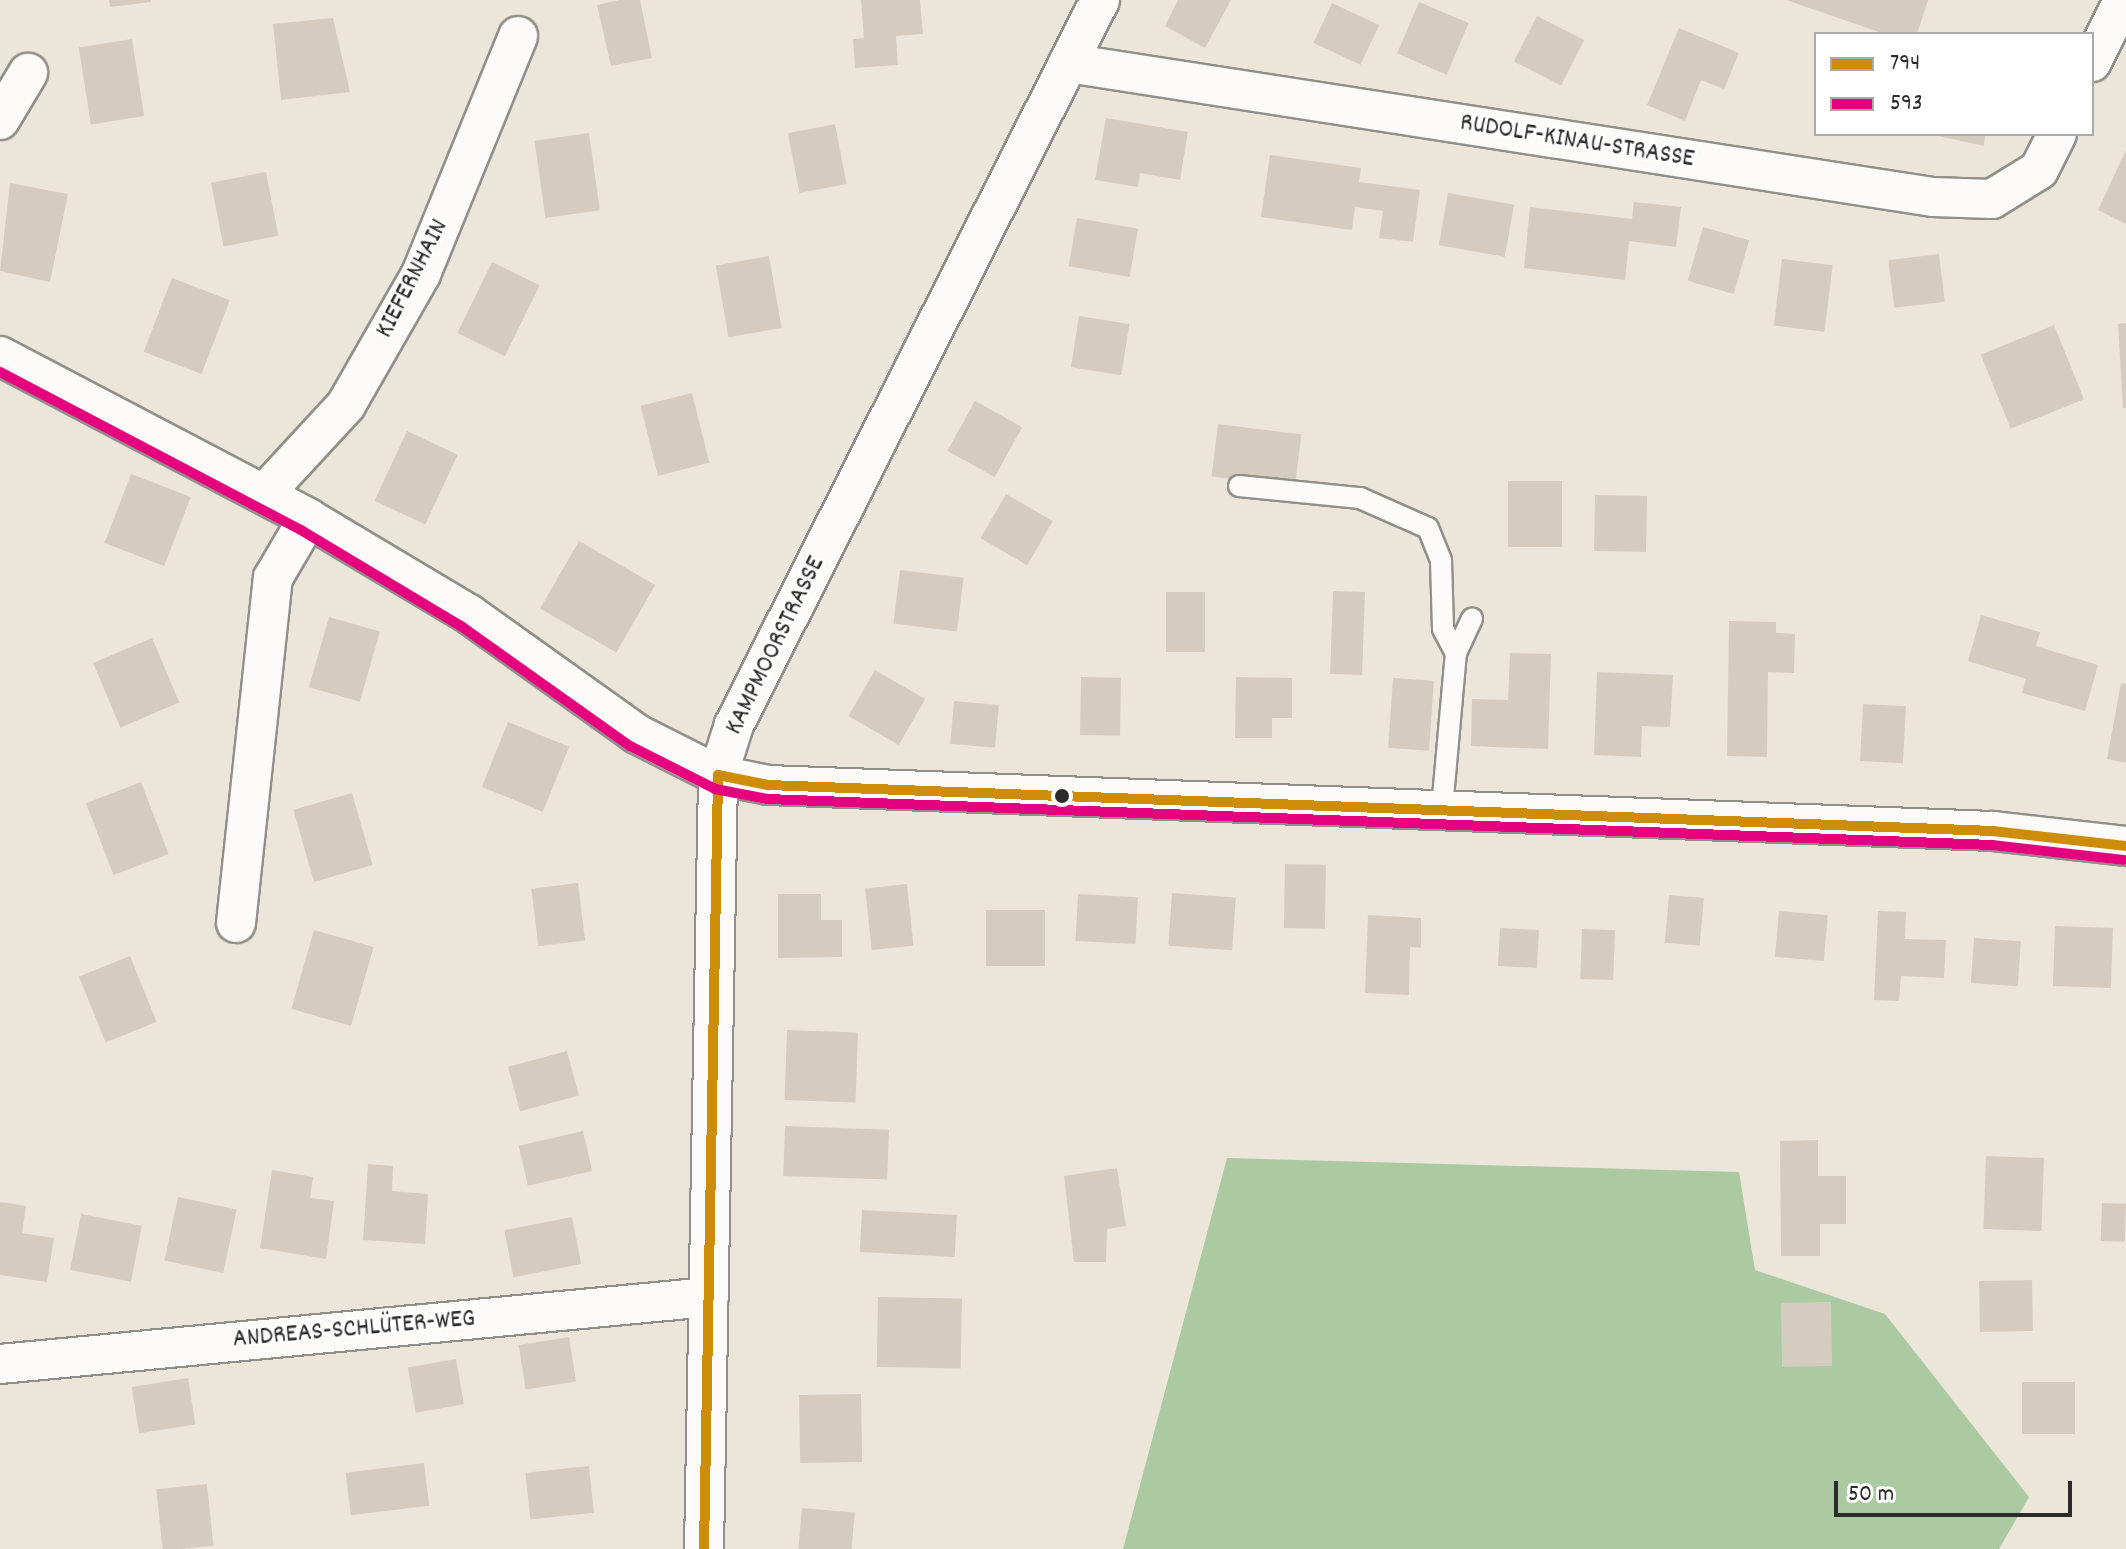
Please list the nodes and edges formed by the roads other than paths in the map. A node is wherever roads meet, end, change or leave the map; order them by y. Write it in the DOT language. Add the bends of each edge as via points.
graph roads {
  1 [pos="1100,0"];
  2 [pos="2123,0"];
  3 [pos="518,36"];
  4 [pos="2094,58"];
  5 [pos="1068,63"];
  6 [pos="28,73"];
  7 [pos="0,120"];
  8 [pos="2056,136"];
  9 [pos="0,356"];
  10 [pos="1239,486"];
  11 [pos="264,494"];
  12 [pos="308,518"];
  13 [pos="1472,619"];
  14 [pos="1456,653"];
  15 [pos="718,775"];
  16 [pos="1442,809"];
  17 [pos="2126,846"];
  18 [pos="236,923"];
  19 [pos="709,1297"];
  20 [pos="0,1364"];
  21 [pos="704,1549"];
  1 -- 5 [label="street, KAMPMOORSTRASSE"];
  2 -- 4 [label="street"];
  3 -- 11 [label="street, KIEFERNHAIN" via="421,274 346,405"];
  5 -- 8 [label="street, RUDOLF-KINAU-STRASSE" via="1933,197 1992,199 2039,170"];
  5 -- 15 [label="street, KAMPMOORSTRASSE" via="734,725"];
  6 -- 7 [label="street"];
  9 -- 11 [label="street"];
  10 -- 14 [label="lane" via="1360,498 1428,528 1441,561 1443,629"];
  11 -- 12 [label="street"];
  12 -- 15 [label="street" via="469,614 637,734"];
  12 -- 18 [label="street" via="273,578"];
  13 -- 14 [label="lane"];
  14 -- 16 [label="lane"];
  15 -- 16 [label="street" via="768,785"];
  15 -- 19 [label="street, KAMPMOORSTRASSE"];
  16 -- 17 [label="street" via="1993,831"];
  19 -- 20 [label="street, ANDREAS-SCHLÜTER-WEG"];
  19 -- 21 [label="street, KAMPMOORSTRASSE"];
}
